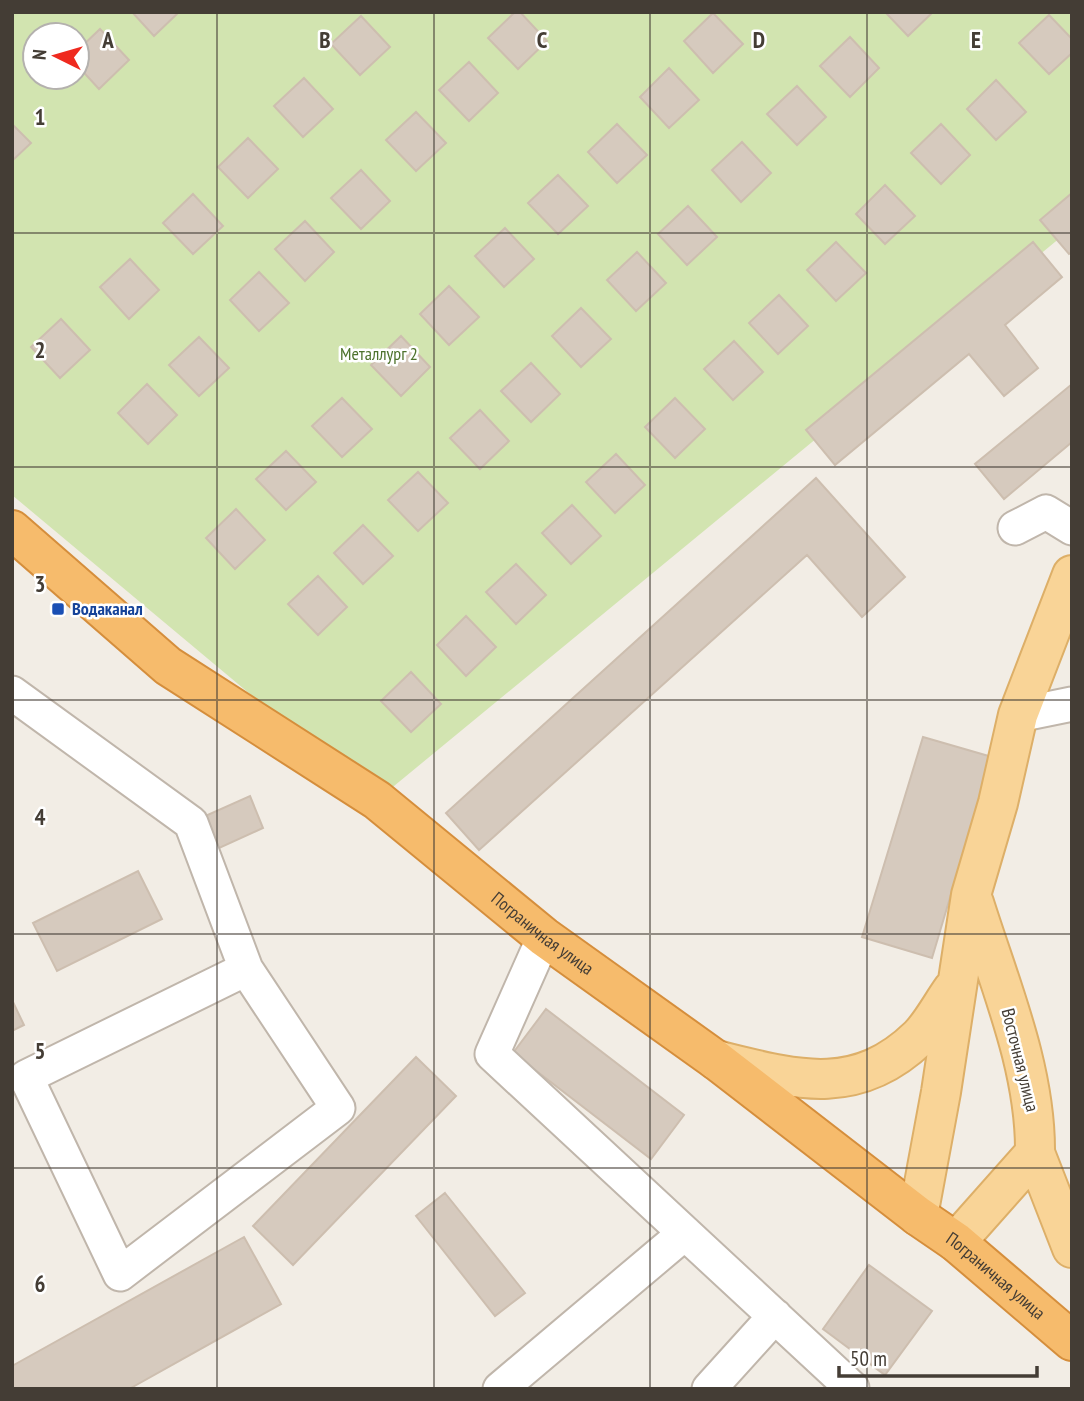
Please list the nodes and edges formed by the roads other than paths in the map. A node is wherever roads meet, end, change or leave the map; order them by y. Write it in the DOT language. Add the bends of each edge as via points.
graph roads {
  1 [pos="1014,528"];
  2 [pos="1072,528"];
  3 [pos="12,530"];
  4 [pos="1072,575"];
  5 [pos="12,693"];
  6 [pos="1072,704"];
  7 [pos="1018,715"];
  8 [pos="971,895"];
  9 [pos="544,937"];
  10 [pos="246,969"];
  11 [pos="958,981"];
  12 [pos="716,1060"];
  13 [pos="1035,1153"];
  14 [pos="918,1216"];
  15 [pos="685,1233"];
  16 [pos="956,1242"];
  17 [pos="1072,1248"];
  18 [pos="775,1317"];
  19 [pos="1072,1341"];
  20 [pos="852,1388"];
  21 [pos="499,1389"];
  22 [pos="709,1389"];
  1 -- 2 [label="lane" via="1046,512"];
  3 -- 9 [label="highway, Пограничная улица" via="168,666 377,800"];
  4 -- 7 [label="main road"];
  5 -- 10 [label="lane" via="191,823"];
  6 -- 7 [label="lane"];
  7 -- 8 [label="main road"];
  8 -- 11 [label="main road"];
  8 -- 13 [label="main road, Восточная улица" via="1033,1105"];
  9 -- 12 [label="highway, Пограничная улица"];
  9 -- 15 [label="lane" via="492,1054"];
  10 -- 10 [label="lane" via="26,1077 120,1274 338,1108"];
  11 -- 12 [label="main road" via="921,1036 886,1064 849,1076 810,1080"];
  11 -- 14 [label="main road"];
  12 -- 14 [label="highway, Пограничная улица"];
  13 -- 16 [label="main road"];
  13 -- 17 [label="main road, Восточная улица"];
  14 -- 16 [label="highway, Пограничная улица"];
  15 -- 18 [label="lane"];
  15 -- 21 [label="lane"];
  16 -- 19 [label="highway, Пограничная улица"];
  18 -- 20 [label="lane"];
  18 -- 22 [label="lane"];
}
